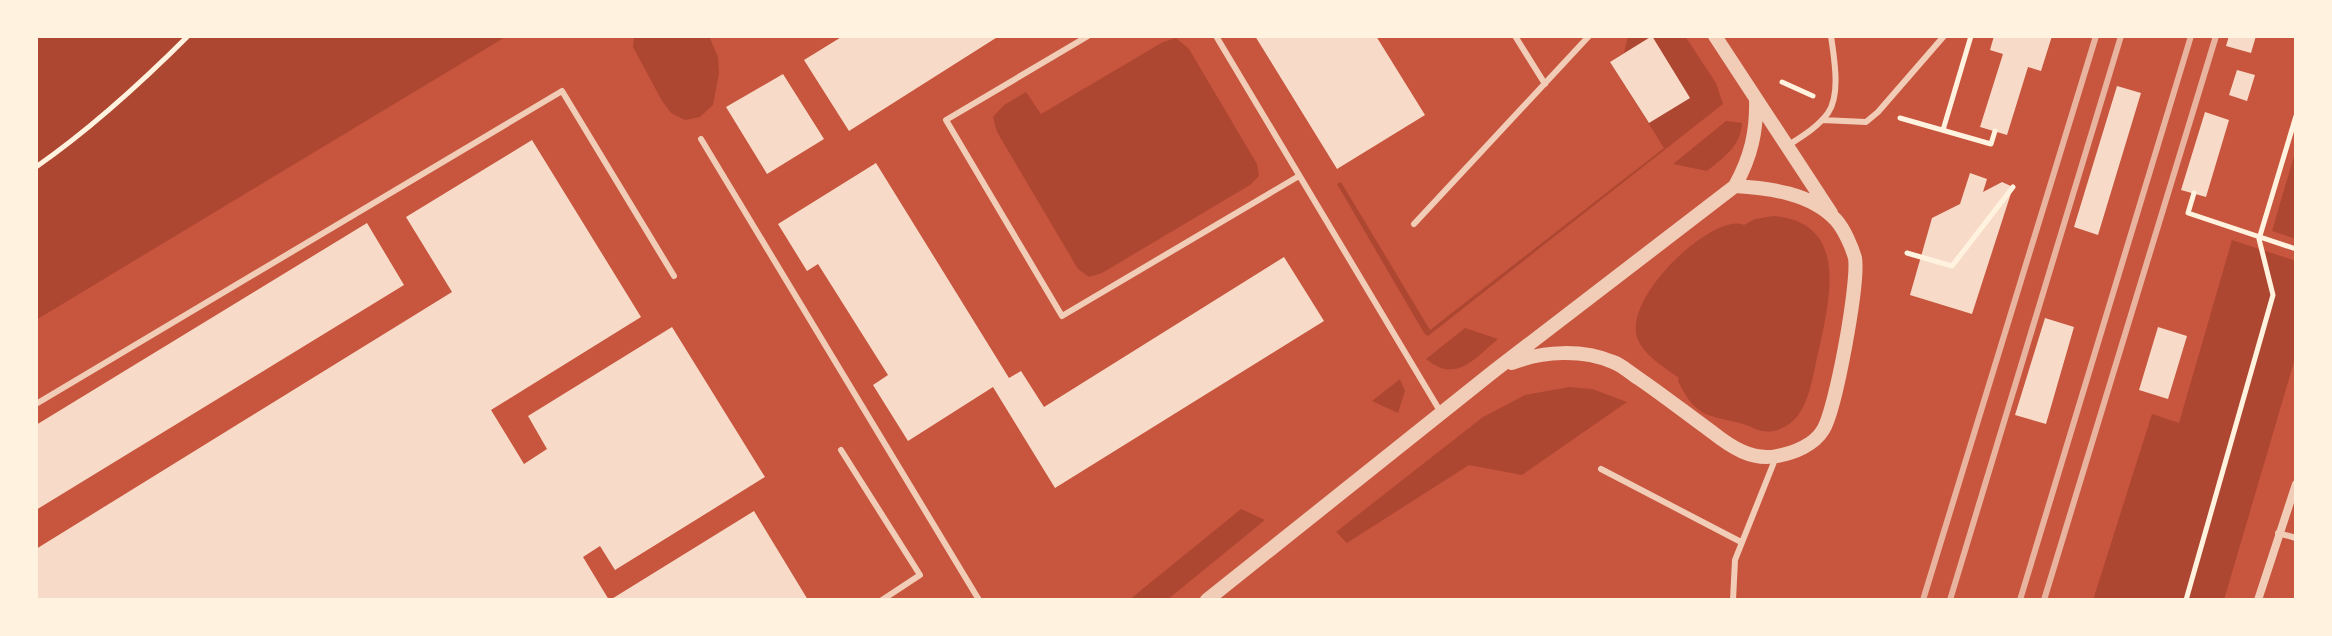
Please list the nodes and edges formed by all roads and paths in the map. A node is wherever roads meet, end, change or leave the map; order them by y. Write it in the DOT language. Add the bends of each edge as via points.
graph roads {
  1 [pos="188,36"];
  2 [pos="1088,36"];
  3 [pos="1216,36"];
  4 [pos="1515,36"];
  5 [pos="1589,36"];
  6 [pos="1715,36"];
  7 [pos="1831,36"];
  8 [pos="1944,36"];
  9 [pos="1971,36"];
  10 [pos="1545,84"];
  11 [pos="1756,99"];
  12 [pos="2296,116"];
  13 [pos="1822,120"];
  14 [pos="1943,130"];
  15 [pos="701,139"];
  16 [pos="1787,146"];
  17 [pos="36,167"];
  18 [pos="1299,176"];
  19 [pos="1735,186"];
  20 [pos="2013,187"];
  21 [pos="2194,193"];
  22 [pos="2188,213"];
  23 [pos="2200,215"];
  24 [pos="1836,219"];
  25 [pos="1414,224"];
  26 [pos="2259,239"];
  27 [pos="2296,249"];
  28 [pos="1907,253"];
  29 [pos="674,276"];
  30 [pos="1494,371"];
  31 [pos="36,404"];
  32 [pos="1441,412"];
  33 [pos="841,450"];
  34 [pos="1776,457"];
  35 [pos="1601,469"];
  36 [pos="2296,484"];
  37 [pos="2278,533"];
  38 [pos="2296,538"];
  39 [pos="1741,542"];
  40 [pos="882,600"];
  41 [pos="979,600"];
  42 [pos="1207,600"];
  43 [pos="1733,600"];
  44 [pos="2186,600"];
  45 [pos="2258,600"];
  1 -- 17 [label="path" via="137,88"];
  2 -- 18 [label="lane" via="946,120 1062,316"];
  3 -- 18 [label="lane"];
  4 -- 10 [label="lane"];
  5 -- 10 [label="lane"];
  6 -- 11 [label="street"];
  7 -- 13 [label="lane" via="1833,96"];
  8 -- 13 [label="lane" via="1866,122"];
  9 -- 14 [label="path"];
  10 -- 25 [label="lane"];
  11 -- 16 [label="street"];
  11 -- 19 [label="street" via="1753,144"];
  12 -- 26 [label="path"];
  13 -- 16 [label="lane"];
  15 -- 41 [label="lane"];
  16 -- 24 [label="street"];
  18 -- 32 [label="lane"];
  19 -- 24 [label="street" via="1789,193"];
  19 -- 30 [label="street"];
  20 -- 28 [label="path" via="1952,266"];
  21 -- 22 [label="path"];
  22 -- 23 [label="path"];
  22 -- 26 [label="path"];
  24 -- 34 [label="street" via="1855,258 1855,285 1833,410 1822,432 1804,448"];
  26 -- 27 [label="path"];
  26 -- 44 [label="path" via="2273,295"];
  29 -- 31 [label="lane" via="562,91"];
  30 -- 32 [label="street"];
  30 -- 34 [label="street" via="1530,356 1569,352 1613,362 1732,448"];
  32 -- 42 [label="street"];
  33 -- 40 [label="lane" via="920,575"];
  34 -- 39 [label="lane"];
  35 -- 39 [label="lane"];
  36 -- 37 [label="street"];
  37 -- 38 [label="lane"];
  37 -- 45 [label="street"];
  39 -- 43 [label="lane"];
}
